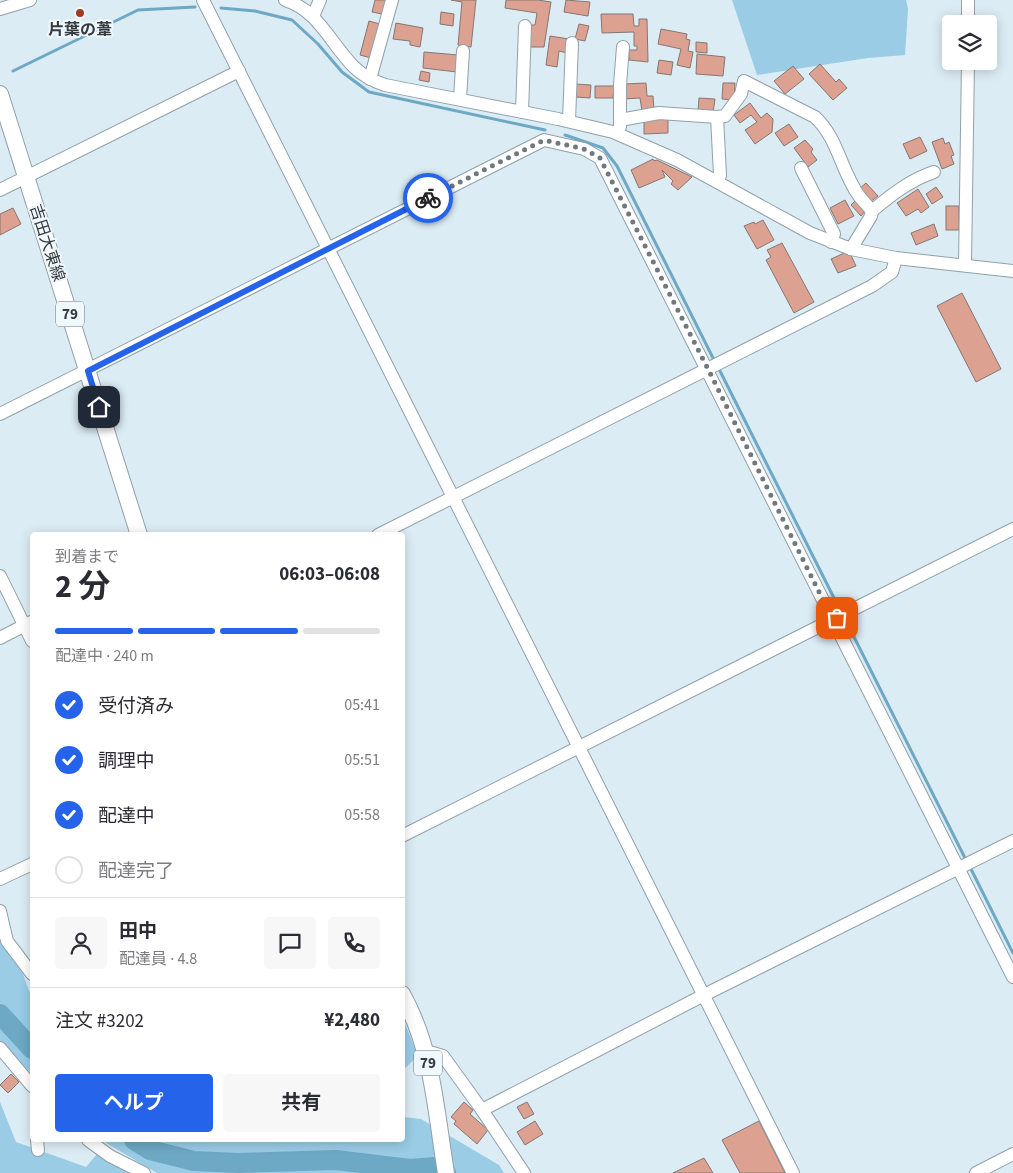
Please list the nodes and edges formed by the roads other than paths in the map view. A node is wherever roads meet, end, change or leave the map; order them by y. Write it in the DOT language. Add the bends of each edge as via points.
graph roads {
  1 [pos="30,0"];
  2 [pos="203,0"];
  3 [pos="285,0"];
  4 [pos="320,0"];
  5 [pos="392,0"];
  6 [pos="968,0"];
  7 [pos="0,9"];
  8 [pos="968,15"];
  9 [pos="313,16"];
  10 [pos="525,26"];
  11 [pos="572,43"];
  12 [pos="623,47"];
  13 [pos="463,51"];
  14 [pos="968,70"];
  15 [pos="240,71"];
  16 [pos="370,79"];
  17 [pos="0,94"];
  18 [pos="460,99"];
  19 [pos="522,112"];
  20 [pos="717,117"];
  21 [pos="564,120"];
  22 [pos="620,120"];
  23 [pos="618,134"];
  24 [pos="552,142"];
  25 [pos="801,168"];
  26 [pos="934,172"];
  27 [pos="26,177"];
  28 [pos="718,182"];
  29 [pos="0,190"];
  30 [pos="872,211"];
  31 [pos="831,242"];
  32 [pos="328,248"];
  33 [pos="851,249"];
  34 [pos="896,258"];
  35 [pos="966,265"];
  36 [pos="1013,271"];
  37 [pos="714,366"];
  38 [pos="88,371"];
  39 [pos="0,414"];
  40 [pos="454,498"];
  41 [pos="1013,529"];
  42 [pos="138,532"];
  43 [pos="384,532"];
  44 [pos="0,576"];
  45 [pos="835,619"];
  46 [pos="29,624"];
  47 [pos="0,638"];
  48 [pos="578,746"];
  49 [pos="405,834"];
  50 [pos="1013,841"];
  51 [pos="30,865"];
  52 [pos="961,868"];
  53 [pos="0,880"];
  54 [pos="0,910"];
  55 [pos="30,971"];
  56 [pos="1013,977"];
  57 [pos="704,995"];
  58 [pos="405,999"];
  59 [pos="0,1048"];
  60 [pos="426,1051"];
  61 [pos="14,1064"];
  62 [pos="0,1066"];
  63 [pos="30,1084"];
  64 [pos="482,1110"];
  65 [pos="91,1142"];
  66 [pos="1013,1154"];
  67 [pos="144,1173"];
  68 [pos="446,1173"];
  69 [pos="524,1173"];
  70 [pos="793,1173"];
  71 [pos="976,1173"];
  1 -- 7 [label="street"];
  2 -- 15 [label="street"];
  3 -- 9 [label="street" via="296,3"];
  4 -- 9 [label="street"];
  5 -- 16 [label="street"];
  6 -- 8 [label="street"];
  9 -- 16 [label="street" via="355,67"];
  10 -- 19 [label="street"];
  11 -- 21 [label="street"];
  12 -- 22 [label="street"];
  13 -- 18 [label="street"];
  14 -- 35 [label="street"];
  15 -- 27 [label="street"];
  15 -- 32 [label="street"];
  16 -- 18 [label="street" via="384,85"];
  17 -- 27 [label="main road, 吉田大東線 / 79"];
  18 -- 19 [label="street"];
  19 -- 21 [label="street"];
  20 -- 22 [label="street" via="659,113"];
  20 -- 28 [label="street"];
  20 -- 30 [label="street" via="725,116 741,94 744,81 815,117 833,142 858,195"];
  21 -- 23 [label="street"];
  21 -- 24 [label="street"];
  22 -- 23 [label="street"];
  23 -- 28 [label="street"];
  24 -- 32 [label="street" via="544,140"];
  24 -- 37 [label="street" via="584,149 600,158"];
  25 -- 31 [label="street" via="834,234"];
  26 -- 30 [label="street" via="894,192"];
  27 -- 29 [label="street"];
  27 -- 38 [label="main road, 吉田大東線 / 79"];
  28 -- 31 [label="street"];
  30 -- 33 [label="street"];
  31 -- 33 [label="street"];
  32 -- 38 [label="street"];
  32 -- 40 [label="street"];
  33 -- 34 [label="street"];
  34 -- 35 [label="street"];
  34 -- 37 [label="street" via="892,272 884,279"];
  35 -- 36 [label="street"];
  37 -- 40 [label="street"];
  37 -- 45 [label="street"];
  38 -- 39 [label="street"];
  38 -- 42 [label="main road, 吉田大東線 / 79"];
  40 -- 43 [label="street"];
  40 -- 48 [label="street"];
  41 -- 45 [label="street"];
  44 -- 46 [label="street"];
  45 -- 48 [label="street"];
  45 -- 52 [label="street"];
  46 -- 47 [label="street"];
  48 -- 49 [label="street"];
  48 -- 57 [label="street"];
  50 -- 52 [label="street"];
  51 -- 53 [label="street"];
  52 -- 56 [label="street"];
  52 -- 57 [label="street"];
  54 -- 55 [label="street" via="8,941"];
  57 -- 64 [label="street"];
  57 -- 70 [label="street"];
  58 -- 60 [label="main road, 79"];
  59 -- 61 [label="street"];
  60 -- 64 [label="street" via="443,1056"];
  60 -- 68 [label="main road, 79"];
  61 -- 62 [label="street"];
  61 -- 63 [label="street"];
  64 -- 69 [label="street"];
  65 -- 67 [label="street"];
  66 -- 71 [label="street"];
}
